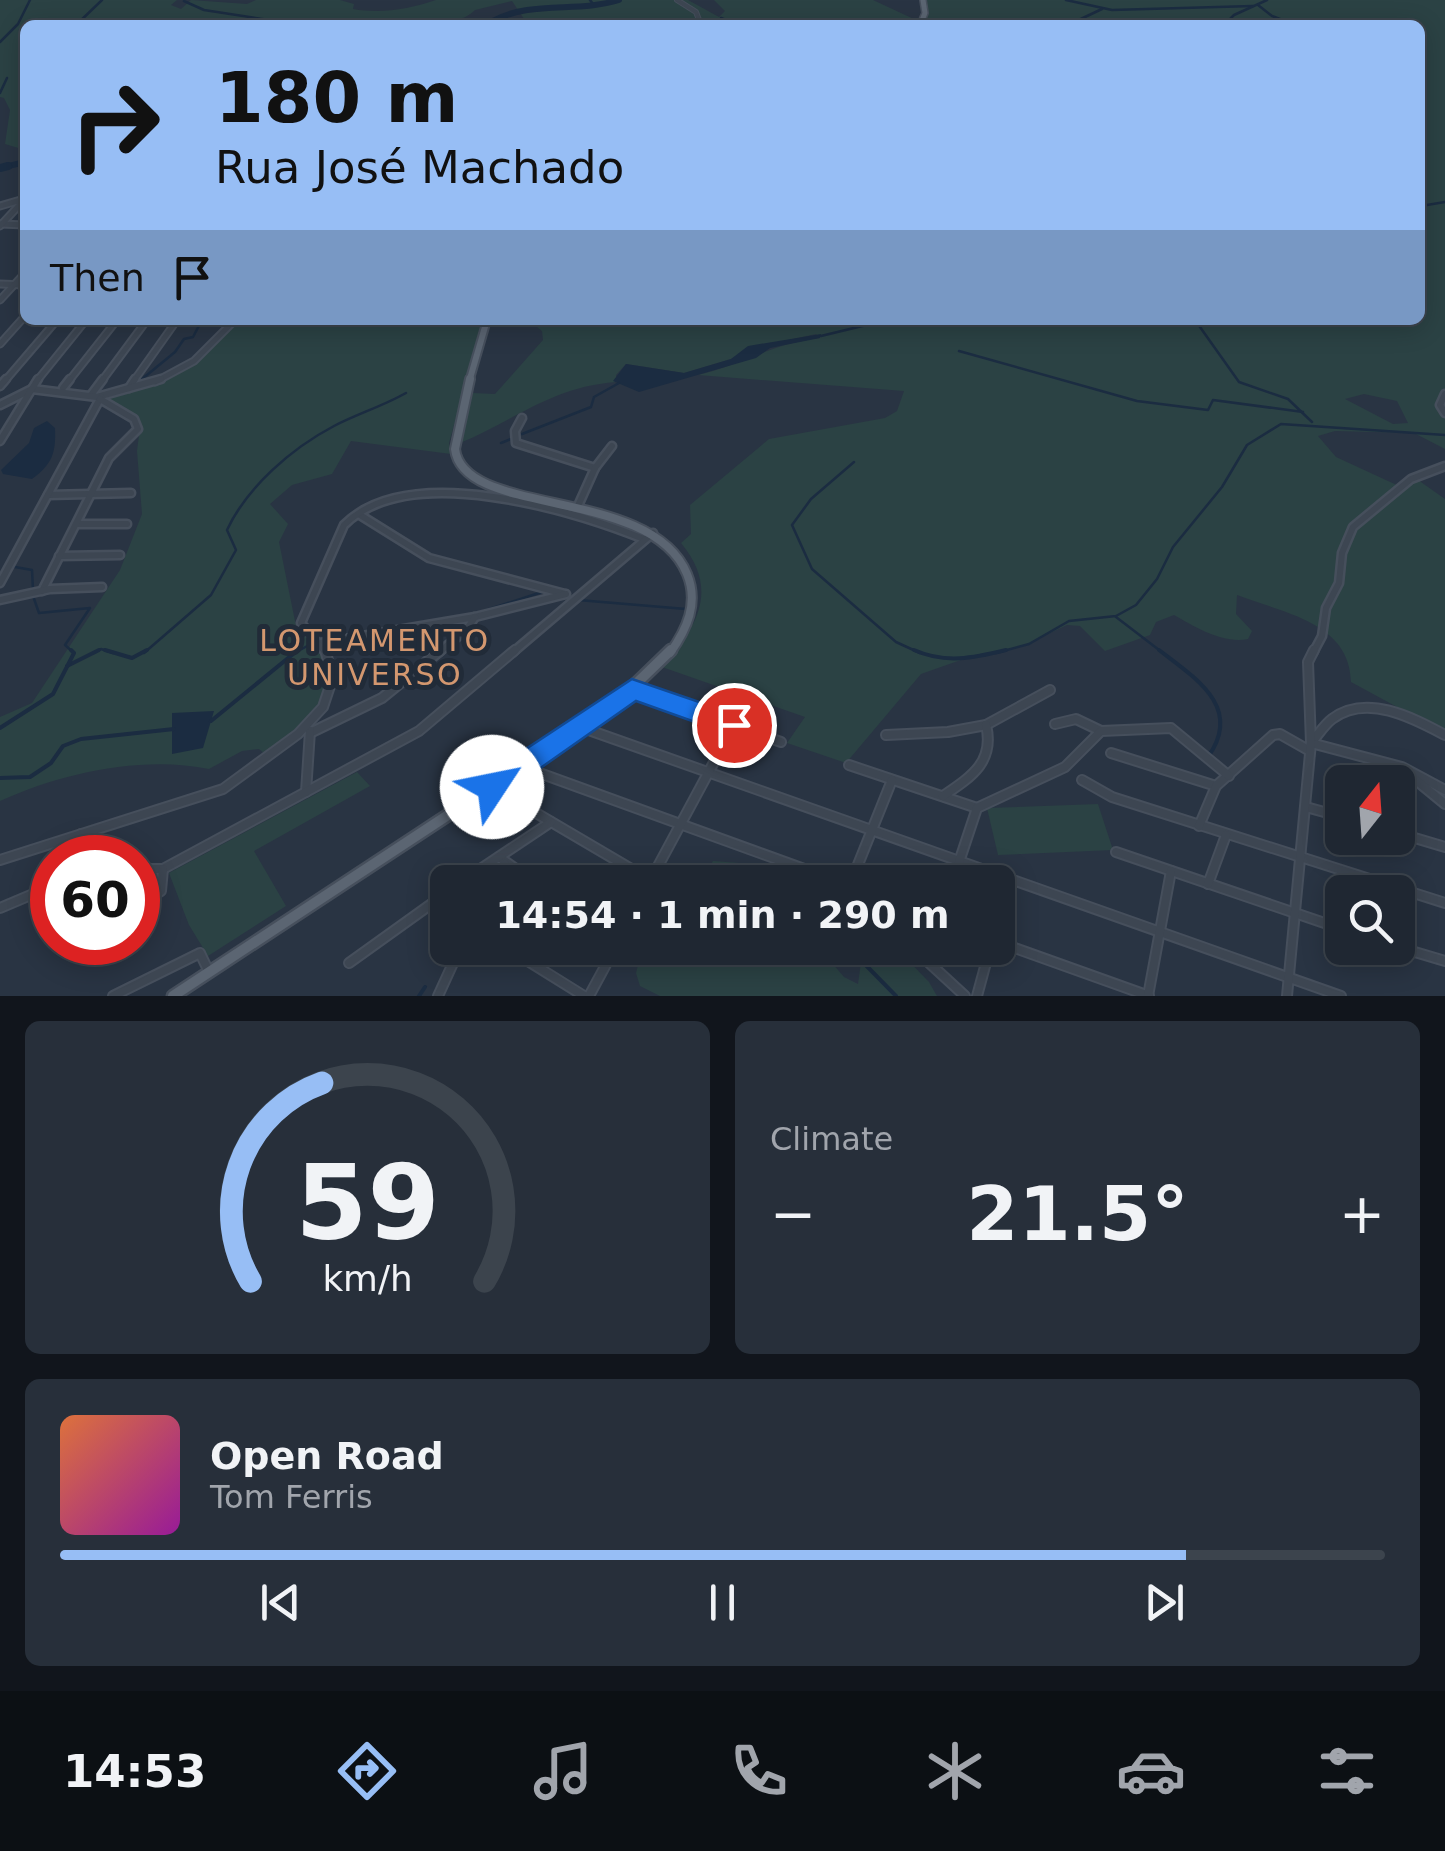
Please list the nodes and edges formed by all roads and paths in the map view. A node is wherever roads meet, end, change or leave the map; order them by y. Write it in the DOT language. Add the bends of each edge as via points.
graph roads {
  1 [pos="677,0"];
  2 [pos="700,20"];
  3 [pos="20,204"];
  4 [pos="0,225"];
  5 [pos="20,278"];
  6 [pos="0,284"];
  7 [pos="14,285"];
  8 [pos="20,286"];
  9 [pos="0,300"];
  10 [pos="20,322"];
  11 [pos="52,325"];
  12 [pos="82,325"];
  13 [pos="113,325"];
  14 [pos="143,325"];
  15 [pos="173,325"];
  16 [pos="222,325"];
  17 [pos="486,325"];
  18 [pos="0,344"];
  19 [pos="0,376"];
  20 [pos="9,376"];
  21 [pos="63,388"];
  22 [pos="0,389"];
  23 [pos="32,389"];
  24 [pos="128,389"];
  25 [pos="1445,394"];
  26 [pos="91,395"];
  27 [pos="14,396"];
  28 [pos="100,398"];
  29 [pos="0,405"];
  30 [pos="1445,413"];
  31 [pos="522,418"];
  32 [pos="0,441"];
  33 [pos="612,446"];
  34 [pos="1445,466"];
  35 [pos="595,468"];
  36 [pos="130,493"];
  37 [pos="92,494"];
  38 [pos="48,495"];
  39 [pos="546,505"];
  40 [pos="578,508"];
  41 [pos="360,514"];
  42 [pos="77,524"];
  43 [pos="127,524"];
  44 [pos="653,532"];
  45 [pos="644,539"];
  46 [pos="120,555"];
  47 [pos="59,556"];
  48 [pos="0,583"];
  49 [pos="102,587"];
  50 [pos="42,591"];
  51 [pos="571,596"];
  52 [pos="0,600"];
  53 [pos="474,616"];
  54 [pos="320,643"];
  55 [pos="632,690"];
  56 [pos="1050,690"];
  57 [pos="1055,724"];
  58 [pos="734,725"];
  59 [pos="986,725"];
  60 [pos="582,728"];
  61 [pos="309,729"];
  62 [pos="1101,732"];
  63 [pos="1445,735"];
  64 [pos="886,736"];
  65 [pos="781,742"];
  66 [pos="1311,747"];
  67 [pos="1111,753"];
  68 [pos="850,765"];
  69 [pos="1393,765"];
  70 [pos="522,767"];
  71 [pos="708,773"];
  72 [pos="1415,774"];
  73 [pos="1229,776"];
  74 [pos="1415,778"];
  75 [pos="892,780"];
  76 [pos="1082,780"];
  77 [pos="1216,786"];
  78 [pos="492,787"];
  79 [pos="1445,790"];
  80 [pos="306,794"];
  81 [pos="942,797"];
  82 [pos="1445,804"];
  83 [pos="1306,807"];
  84 [pos="977,808"];
  85 [pos="1325,812"];
  86 [pos="551,822"];
  87 [pos="680,826"];
  88 [pos="1199,826"];
  89 [pos="872,832"];
  90 [pos="81,834"];
  91 [pos="1226,835"];
  92 [pos="1415,838"];
  93 [pos="1445,847"];
  94 [pos="1116,852"];
  95 [pos="1300,858"];
  96 [pos="0,860"];
  97 [pos="502,860"];
  98 [pos="958,862"];
  99 [pos="493,865"];
  100 [pos="500,865"];
  101 [pos="509,865"];
  102 [pos="623,865"];
  103 [pos="659,865"];
  104 [pos="788,865"];
  105 [pos="858,865"];
  106 [pos="966,865"];
  107 [pos="160,869"];
  108 [pos="164,869"];
  109 [pos="1171,871"];
  110 [pos="1015,883"];
  111 [pos="1208,884"];
  112 [pos="160,892"];
  113 [pos="30,895"];
  114 [pos="1445,902"];
  115 [pos="430,905"];
  116 [pos="0,908"];
  117 [pos="1294,914"];
  118 [pos="1325,924"];
  119 [pos="1158,933"];
  120 [pos="1015,948"];
  121 [pos="1415,951"];
  122 [pos="1445,961"];
  123 [pos="349,964"];
  124 [pos="453,965"];
  125 [pos="535,965"];
  126 [pos="605,965"];
  127 [pos="931,965"];
  128 [pos="985,965"];
  129 [pos="210,973"];
  130 [pos="1288,978"];
  131 [pos="195,982"];
  132 [pos="441,995"];
  133 [pos="113,996"];
  134 [pos="174,996"];
  135 [pos="193,996"];
  136 [pos="586,996"];
  137 [pos="965,996"];
  138 [pos="977,996"];
  139 [pos="1148,996"];
  140 [pos="1287,996"];
  141 [pos="1341,996"];
  1 -- 2 [label="street"];
  3 -- 4 [label="street"];
  5 -- 7 [label="street"];
  6 -- 7 [label="street"];
  7 -- 8 [label="street"];
  7 -- 9 [label="street"];
  10 -- 18 [label="street"];
  11 -- 20 [label="street"];
  12 -- 23 [label="street"];
  13 -- 21 [label="street"];
  14 -- 26 [label="street"];
  15 -- 24 [label="street"];
  16 -- 24 [label="street" via="189,364"];
  17 -- 39 [label="main road" via="455,458 484,483"];
  19 -- 20 [label="street"];
  20 -- 22 [label="street"];
  21 -- 23 [label="street"];
  21 -- 26 [label="street"];
  22 -- 27 [label="street"];
  23 -- 27 [label="street"];
  23 -- 32 [label="street"];
  24 -- 28 [label="street"];
  25 -- 30 [label="street"];
  26 -- 28 [label="street"];
  27 -- 29 [label="street"];
  28 -- 37 [label="street" via="138,426 109,458"];
  28 -- 38 [label="street"];
  31 -- 35 [label="street" via="516,444"];
  33 -- 35 [label="street"];
  34 -- 66 [label="street" via="1411,480 1352,527 1322,636 1308,662"];
  35 -- 40 [label="street"];
  36 -- 37 [label="street"];
  37 -- 38 [label="street"];
  37 -- 42 [label="street"];
  38 -- 48 [label="street"];
  39 -- 40 [label="main road"];
  39 -- 41 [label="street" via="476,492 398,498"];
  39 -- 45 [label="street"];
  40 -- 44 [label="main road"];
  41 -- 51 [label="street" via="430,558"];
  41 -- 54 [label="street" via="344,524 300,623"];
  42 -- 43 [label="street"];
  42 -- 47 [label="street"];
  44 -- 45 [label="street"];
  44 -- 55 [label="main road" via="685,565 691,614 672,649"];
  45 -- 51 [label="street"];
  46 -- 47 [label="street"];
  47 -- 50 [label="street"];
  49 -- 50 [label="street"];
  50 -- 52 [label="street"];
  51 -- 53 [label="street"];
  51 -- 80 [label="street" via="418,732"];
  53 -- 54 [label="street"];
  53 -- 61 [label="street" via="467,629 382,698"];
  54 -- 61 [label="street" via="331,661 331,688"];
  55 -- 58 [label="street"];
  55 -- 60 [label="main road"];
  56 -- 59 [label="street"];
  57 -- 62 [label="street" via="1076,719"];
  58 -- 65 [label="street"];
  58 -- 71 [label="street"];
  59 -- 64 [label="street"];
  59 -- 81 [label="street" via="988,759"];
  60 -- 70 [label="main road"];
  60 -- 71 [label="street"];
  61 -- 80 [label="street"];
  61 -- 90 [label="street" via="223,789"];
  62 -- 73 [label="street" via="1166,726"];
  62 -- 84 [label="street" via="1064,768"];
  63 -- 66 [label="street" via="1401,713 1362,709 1334,718"];
  66 -- 69 [label="street"];
  66 -- 73 [label="street" via="1275,734"];
  66 -- 83 [label="street"];
  67 -- 77 [label="street"];
  68 -- 75 [label="street"];
  70 -- 78 [label="main road"];
  70 -- 87 [label="street"];
  71 -- 87 [label="street"];
  71 -- 89 [label="street"];
  72 -- 79 [label="street"];
  73 -- 77 [label="street"];
  74 -- 82 [label="street"];
  75 -- 81 [label="street"];
  75 -- 89 [label="street"];
  76 -- 88 [label="street" via="1112,798"];
  77 -- 88 [label="street"];
  78 -- 86 [label="street"];
  78 -- 129 [label="main road"];
  80 -- 108 [label="street"];
  81 -- 84 [label="street"];
  83 -- 85 [label="street"];
  83 -- 95 [label="street"];
  84 -- 98 [label="street"];
  86 -- 97 [label="street"];
  86 -- 102 [label="street"];
  87 -- 103 [label="street"];
  87 -- 104 [label="street"];
  88 -- 91 [label="street"];
  89 -- 98 [label="street"];
  89 -- 105 [label="street"];
  90 -- 96 [label="street"];
  91 -- 95 [label="street"];
  91 -- 111 [label="street"];
  92 -- 93 [label="street"];
  94 -- 109 [label="street"];
  95 -- 114 [label="street"];
  95 -- 117 [label="street"];
  97 -- 99 [label="street"];
  97 -- 100 [label="street"];
  97 -- 101 [label="street"];
  98 -- 106 [label="street"];
  107 -- 108 [label="street"];
  108 -- 112 [label="street"];
  109 -- 111 [label="street"];
  109 -- 119 [label="street"];
  110 -- 119 [label="street"];
  111 -- 117 [label="street"];
  113 -- 116 [label="street"];
  115 -- 123 [label="street"];
  117 -- 118 [label="street"];
  117 -- 130 [label="street"];
  119 -- 130 [label="street"];
  119 -- 139 [label="street"];
  120 -- 139 [label="street"];
  121 -- 122 [label="street"];
  124 -- 132 [label="street"];
  125 -- 136 [label="street"];
  126 -- 136 [label="street"];
  127 -- 137 [label="street"];
  128 -- 138 [label="street"];
  129 -- 131 [label="main road"];
  129 -- 133 [label="street" via="200,953"];
  130 -- 140 [label="street"];
  130 -- 141 [label="street"];
  131 -- 134 [label="main road"];
  131 -- 135 [label="main road"];
}
